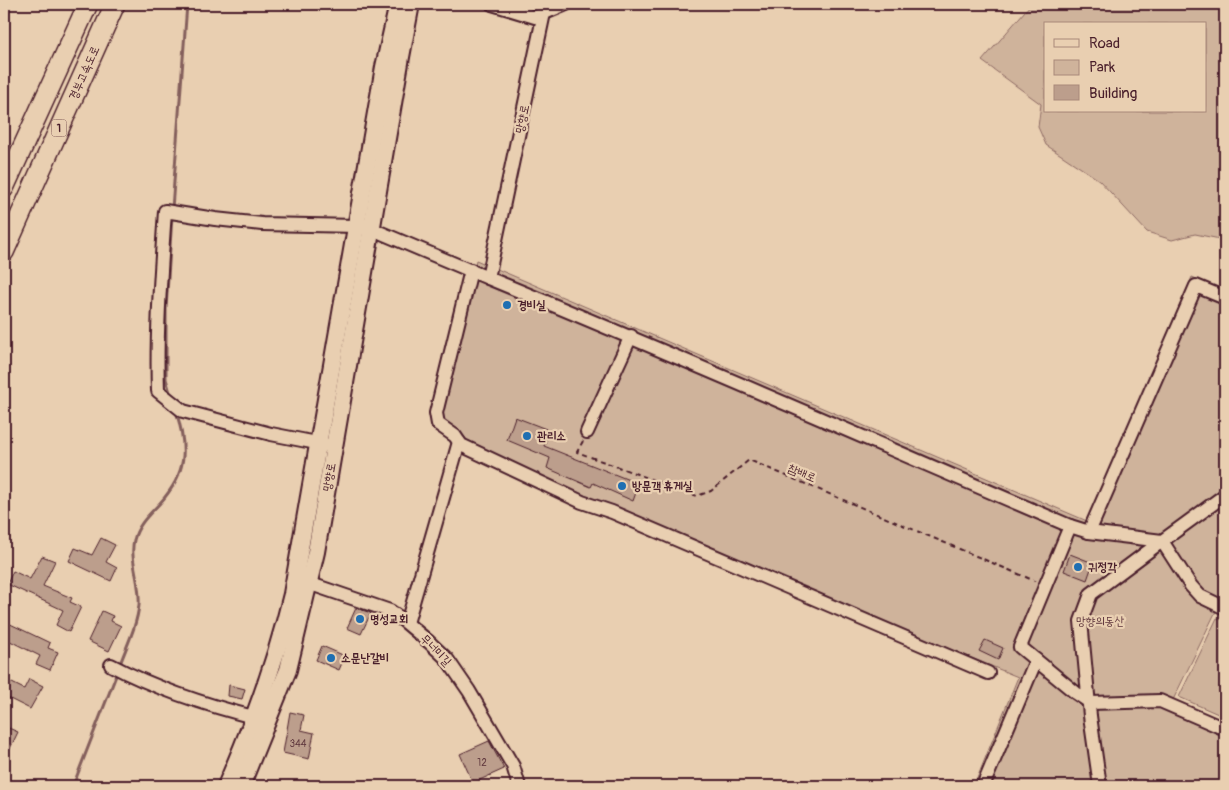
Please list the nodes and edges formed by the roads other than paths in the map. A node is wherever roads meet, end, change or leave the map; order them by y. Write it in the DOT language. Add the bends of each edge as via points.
graph roads {
  1 [pos="88,4"];
  2 [pos="115,4"];
  3 [pos="398,4"];
  4 [pos="411,4"];
  5 [pos="492,4"];
  6 [pos="566,4"];
  7 [pos="550,9"];
  8 [pos="4,188"];
  9 [pos="364,227"];
  10 [pos="4,252"];
  11 [pos="471,270"];
  12 [pos="488,278"];
  13 [pos="1225,298"];
  14 [pos="631,336"];
  15 [pos="587,432"];
  16 [pos="459,442"];
  17 [pos="327,445"];
  18 [pos="1225,495"];
  19 [pos="1070,526"];
  20 [pos="1089,532"];
  21 [pos="1162,541"];
  22 [pos="302,581"];
  23 [pos="1225,608"];
  24 [pos="407,623"];
  25 [pos="1036,660"];
  26 [pos="111,665"];
  27 [pos="988,673"];
  28 [pos="1088,701"];
  29 [pos="261,719"];
  30 [pos="1225,729"];
  31 [pos="226,786"];
  32 [pos="241,786"];
  33 [pos="519,786"];
  34 [pos="984,786"];
  35 [pos="1100,786"];
  1 -- 8 [label="highway, 경부고속도로 / 1"];
  2 -- 10 [label="highway, 경부고속도로 / 1"];
  3 -- 9 [label="main road, 망향로" via="384,67"];
  4 -- 9 [label="main road, 망향로"];
  5 -- 7 [label="street" via="535,17"];
  6 -- 7 [label="street"];
  7 -- 12 [label="street, 망향로"];
  9 -- 11 [label="street"];
  9 -- 17 [label="main road, 망향로"];
  9 -- 17 [label="street" via="262,224 214,220 171,211 161,268 158,391 183,411"];
  11 -- 12 [label="street"];
  11 -- 16 [label="street" via="436,413 438,424"];
  12 -- 14 [label="street"];
  13 -- 20 [label="street" via="1196,286"];
  14 -- 15 [label="street"];
  14 -- 19 [label="street"];
  16 -- 24 [label="street"];
  16 -- 27 [label="street" via="582,502"];
  17 -- 22 [label="main road, 망향로"];
  18 -- 21 [label="street"];
  19 -- 20 [label="street"];
  19 -- 25 [label="street" via="1020,647"];
  20 -- 21 [label="street"];
  21 -- 23 [label="street" via="1200,596"];
  21 -- 28 [label="street" via="1091,594 1081,621"];
  22 -- 24 [label="street, 무너미길" via="390,611"];
  22 -- 29 [label="main road, 망향로" via="288,670"];
  24 -- 33 [label="street, 무너미길" via="447,659 458,675 508,759"];
  25 -- 28 [label="street"];
  25 -- 34 [label="street"];
  26 -- 29 [label="street" via="163,690"];
  28 -- 30 [label="street" via="1160,701"];
  28 -- 35 [label="street"];
  29 -- 31 [label="main road, 망향로"];
  29 -- 32 [label="main road, 망향로"];
}
